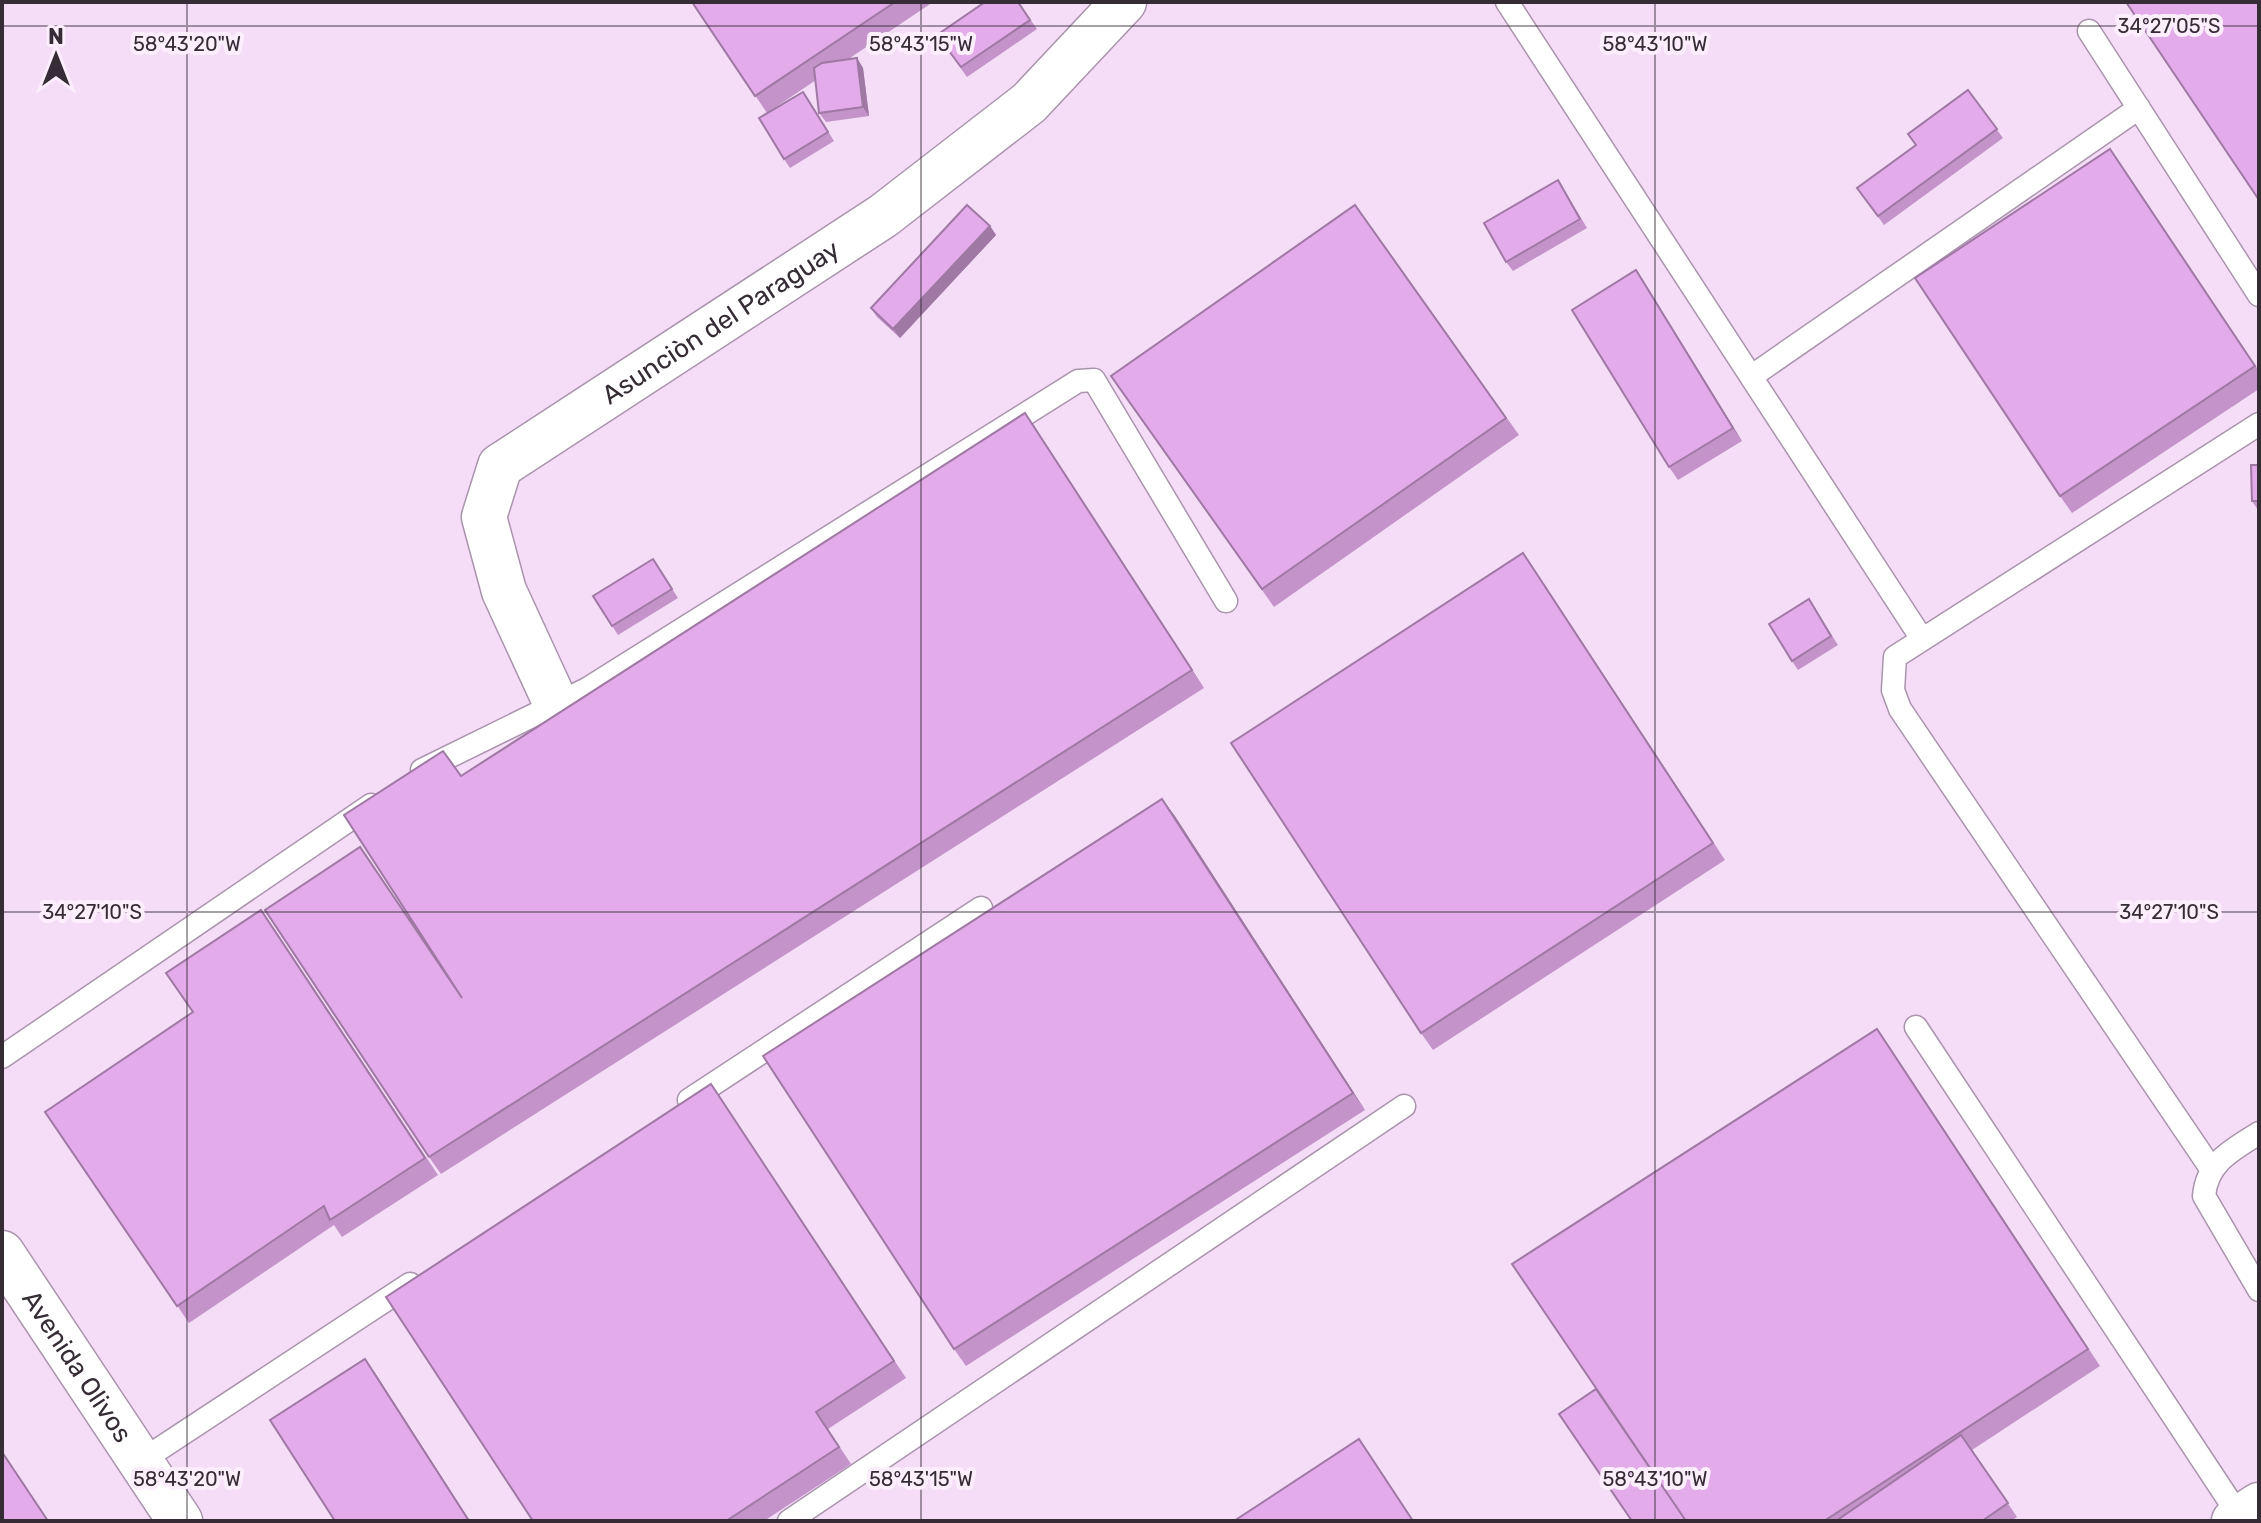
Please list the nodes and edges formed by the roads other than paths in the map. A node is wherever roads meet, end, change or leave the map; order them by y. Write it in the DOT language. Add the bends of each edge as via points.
graph roads {
  1 [pos="1124,2"];
  2 [pos="1507,2"];
  3 [pos="2089,31"];
  4 [pos="2139,108"];
  5 [pos="2259,295"];
  6 [pos="1752,376"];
  7 [pos="2259,424"];
  8 [pos="1226,601"];
  9 [pos="1922,639"];
  10 [pos="556,704"];
  11 [pos="981,908"];
  12 [pos="1916,1027"];
  13 [pos="2,1057"];
  14 [pos="1404,1106"];
  15 [pos="674,1110"];
  16 [pos="2259,1133"];
  17 [pos="2212,1170"];
  18 [pos="2,1253"];
  19 [pos="434,1268"];
  20 [pos="2259,1290"];
  21 [pos="141,1461"];
  22 [pos="2244,1514"];
  23 [pos="180,1521"];
  24 [pos="789,1521"];
  1 -- 10 [label="street, Asunciòn del Paraguay" via="1029,103 883,216 500,466 484,517 504,591"];
  2 -- 6 [label="lane"];
  3 -- 4 [label="lane"];
  4 -- 5 [label="lane"];
  4 -- 6 [label="lane"];
  6 -- 9 [label="lane"];
  7 -- 9 [label="lane"];
  8 -- 10 [label="lane" via="1094,380 1078,381"];
  9 -- 17 [label="lane" via="1895,657 1893,690 1900,709"];
  10 -- 13 [label="lane" via="432,763"];
  11 -- 15 [label="lane"];
  12 -- 22 [label="lane"];
  14 -- 24 [label="lane"];
  16 -- 17 [label="lane"];
  17 -- 20 [label="lane" via="2205,1178 2204,1196"];
  18 -- 21 [label="street, Avenida Olivos"];
  19 -- 21 [label="lane"];
  21 -- 23 [label="street, Avenida Olivos"];
}
